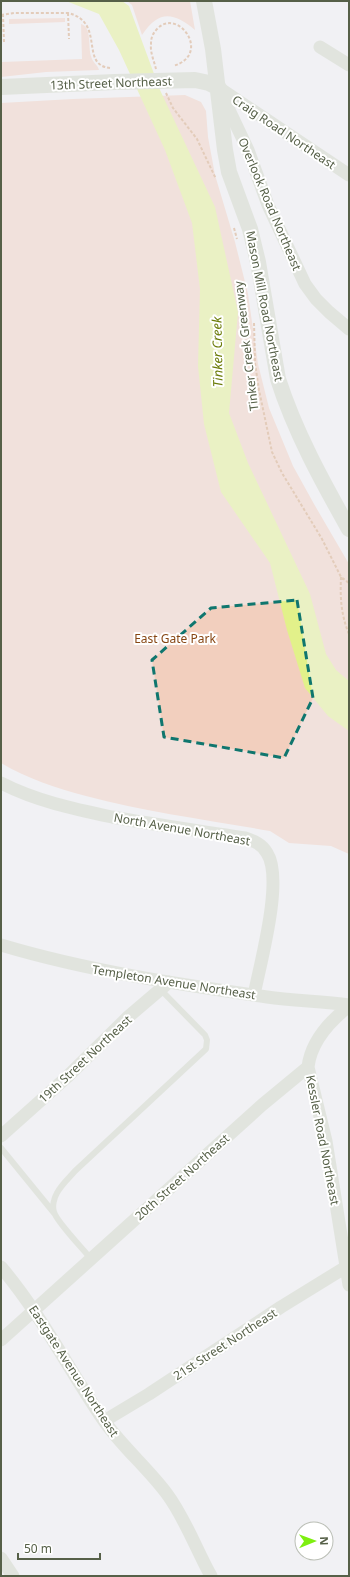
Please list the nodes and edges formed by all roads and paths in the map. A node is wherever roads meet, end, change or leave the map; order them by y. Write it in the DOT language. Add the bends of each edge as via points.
graph roads {
  1 [pos="204,1"];
  2 [pos="68,13"];
  3 [pos="2,15"];
  4 [pos="68,39"];
  5 [pos="4,42"];
  6 [pos="320,47"];
  7 [pos="349,65"];
  8 [pos="114,75"];
  9 [pos="166,79"];
  10 [pos="1,87"];
  11 [pos="218,88"];
  12 [pos="349,175"];
  13 [pos="218,184"];
  14 [pos="232,222"];
  15 [pos="239,243"];
  16 [pos="254,317"];
  17 [pos="349,329"];
  18 [pos="349,529"];
  19 [pos="341,577"];
  20 [pos="349,583"];
  21 [pos="349,634"];
  22 [pos="1,783"];
  23 [pos="1,945"];
  24 [pos="164,985"];
  25 [pos="254,995"];
  26 [pos="349,1006"];
  27 [pos="308,1066"];
  28 [pos="1,1136"];
  29 [pos="1,1148"];
  30 [pos="54,1213"];
  31 [pos="92,1259"];
  32 [pos="1,1267"];
  33 [pos="346,1267"];
  34 [pos="349,1285"];
  35 [pos="34,1310"];
  36 [pos="1,1340"];
  37 [pos="104,1421"];
  38 [pos="1,1558"];
  39 [pos="13,1576"];
  40 [pos="211,1576"];
  1 -- 11 [label="street, Mason Mill Road Northeast"];
  2 -- 3 [label="path"];
  2 -- 4 [label="path"];
  2 -- 8 [label="path" via="81,18 86,24 90,31 96,62"];
  3 -- 5 [label="path"];
  6 -- 7 [label="street"];
  8 -- 9 [label="street, 13th Street Northeast"];
  8 -- 10 [label="street, 13th Street Northeast"];
  9 -- 9 [label="path" via="150,45 152,35 160,26 169,23 179,26 188,33 191,45 189,56"];
  9 -- 11 [label="street, 13th Street Northeast" via="195,80"];
  9 -- 13 [label="path" via="174,108 201,145"];
  11 -- 12 [label="street, Craig Road Northeast"];
  11 -- 17 [label="street, Overlook Road Northeast" via="248,150 271,211 305,284 316,299"];
  11 -- 18 [label="street, Mason Mill Road Northeast" via="224,150 258,262 278,379 303,442"];
  14 -- 15 [label="path"];
  16 -- 19 [label="path, Tinker Creek Greenway" via="255,363 272,452"];
  19 -- 20 [label="path, Tinker Creek Greenway"];
  19 -- 21 [label="path, Tinker Creek Greenway" via="340,601"];
  22 -- 25 [label="street, North Avenue Northeast" via="36,798 88,812 158,826 254,840 267,853 274,874 274,888"];
  23 -- 24 [label="street, Templeton Avenue Northeast"];
  24 -- 25 [label="street, Templeton Avenue Northeast"];
  24 -- 28 [label="street, 19th Street Northeast"];
  24 -- 30 [label="lane" via="205,1035 206,1049 75,1171 56,1194"];
  25 -- 26 [label="street, Templeton Avenue Northeast"];
  26 -- 27 [label="street" via="338,1015 313,1046"];
  27 -- 31 [label="street, 20th Street Northeast"];
  27 -- 33 [label="street, Kessler Road Northeast" via="326,1142"];
  29 -- 30 [label="lane"];
  30 -- 31 [label="lane"];
  31 -- 35 [label="street, 20th Street Northeast"];
  32 -- 35 [label="street, Eastgate Avenue Northeast"];
  33 -- 34 [label="street, Kessler Road Northeast"];
  33 -- 37 [label="street, 21st Street Northeast"];
  35 -- 36 [label="street, 20th Street Northeast"];
  35 -- 37 [label="street, Eastgate Avenue Northeast"];
  37 -- 40 [label="street, Eastgate Avenue Northeast" via="122,1445 166,1493 177,1509"];
  38 -- 39 [label="street"];
}
